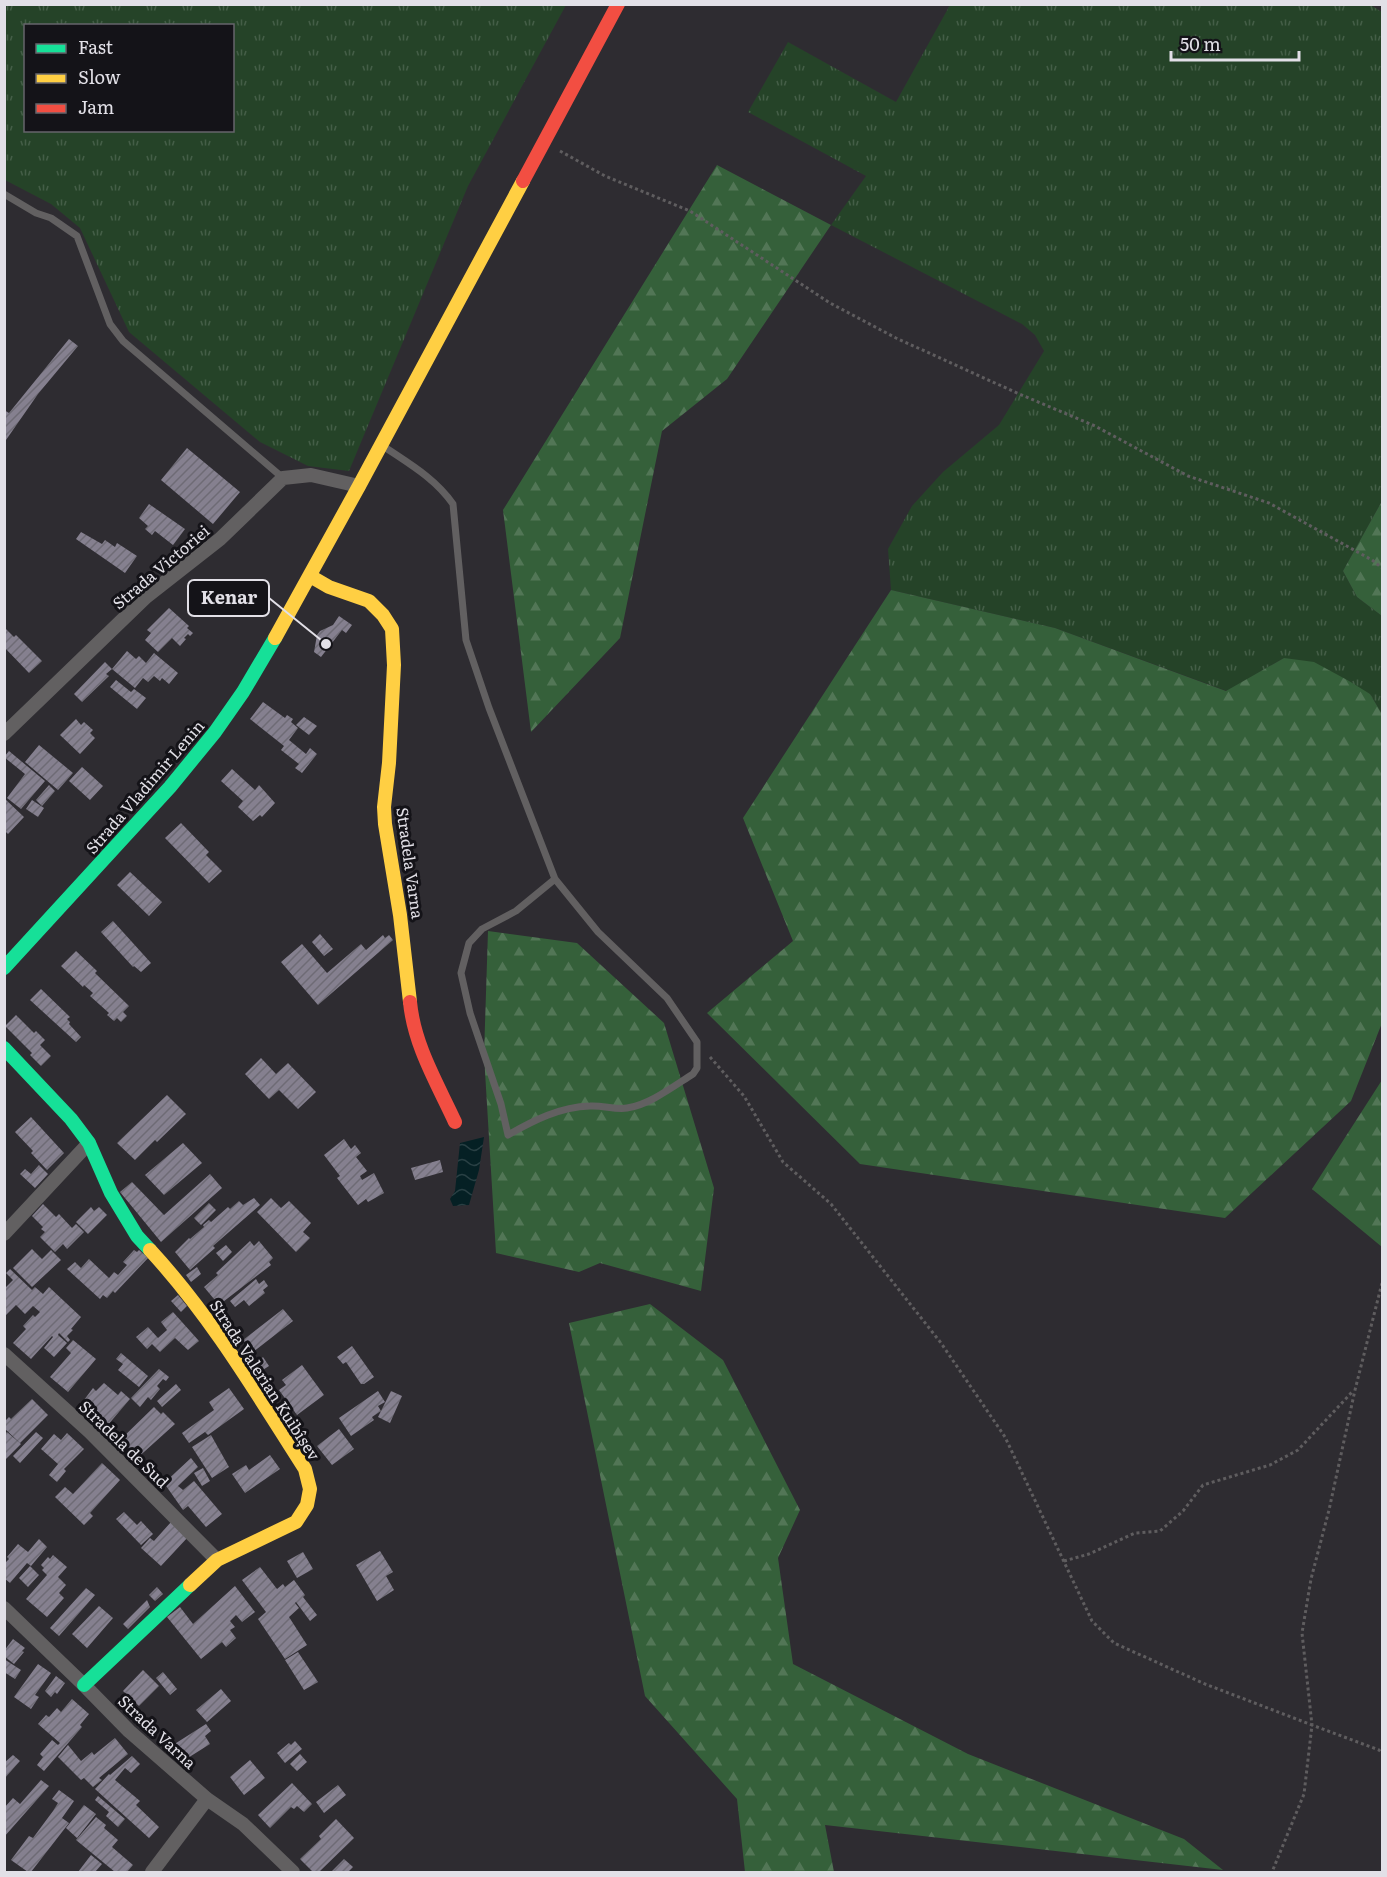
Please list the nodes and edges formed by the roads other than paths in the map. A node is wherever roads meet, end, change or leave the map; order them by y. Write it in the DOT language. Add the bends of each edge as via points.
graph roads {
  1 [pos="618,4"];
  2 [pos="4,194"];
  3 [pos="381,445"];
  4 [pos="283,478"];
  5 [pos="359,486"];
  6 [pos="310,576"];
  7 [pos="4,734"];
  8 [pos="555,879"];
  9 [pos="4,968"];
  10 [pos="4,1048"];
  11 [pos="455,1122"];
  12 [pos="89,1143"];
  13 [pos="4,1234"];
  14 [pos="4,1354"];
  15 [pos="217,1560"];
  16 [pos="4,1608"];
  17 [pos="84,1684"];
  18 [pos="207,1799"];
  19 [pos="152,1872"];
  20 [pos="293,1872"];
  1 -- 3 [label="street, Strada Vladimir Lenin"];
  2 -- 4 [label="lane" via="77,236 110,324 123,341"];
  3 -- 5 [label="street, Strada Vladimir Lenin"];
  3 -- 8 [label="lane" via="428,477 453,504 466,640"];
  4 -- 5 [label="street" via="310,475"];
  4 -- 7 [label="street, Strada Victoriei" via="220,539 146,597"];
  5 -- 6 [label="street, Strada Vladimir Lenin"];
  6 -- 9 [label="street, Strada Vladimir Lenin" via="243,692 215,732 170,787"];
  6 -- 11 [label="street, Stradela Varna" via="369,601 392,629 394,665 384,807 386,833 412,1023"];
  8 -- 8 [label="lane" via="598,932 667,998 697,1042 697,1068 655,1098 627,1108 590,1106 561,1110 508,1135 461,973 469,943 482,929 516,911"];
  10 -- 12 [label="street, Strada Valerian Kuibîșev"];
  12 -- 13 [label="street"];
  12 -- 15 [label="street, Strada Valerian Kuibîșev" via="111,1193 137,1236 180,1283 305,1469 310,1489 307,1505 296,1522"];
  14 -- 15 [label="street, Stradela de Sud" via="90,1432"];
  15 -- 17 [label="street, Strada Valerian Kuibîșev"];
  16 -- 17 [label="street, Strada Varna"];
  17 -- 18 [label="street, Strada Varna" via="129,1731"];
  18 -- 19 [label="street"];
  18 -- 20 [label="street, Strada Varna" via="243,1824"];
}
